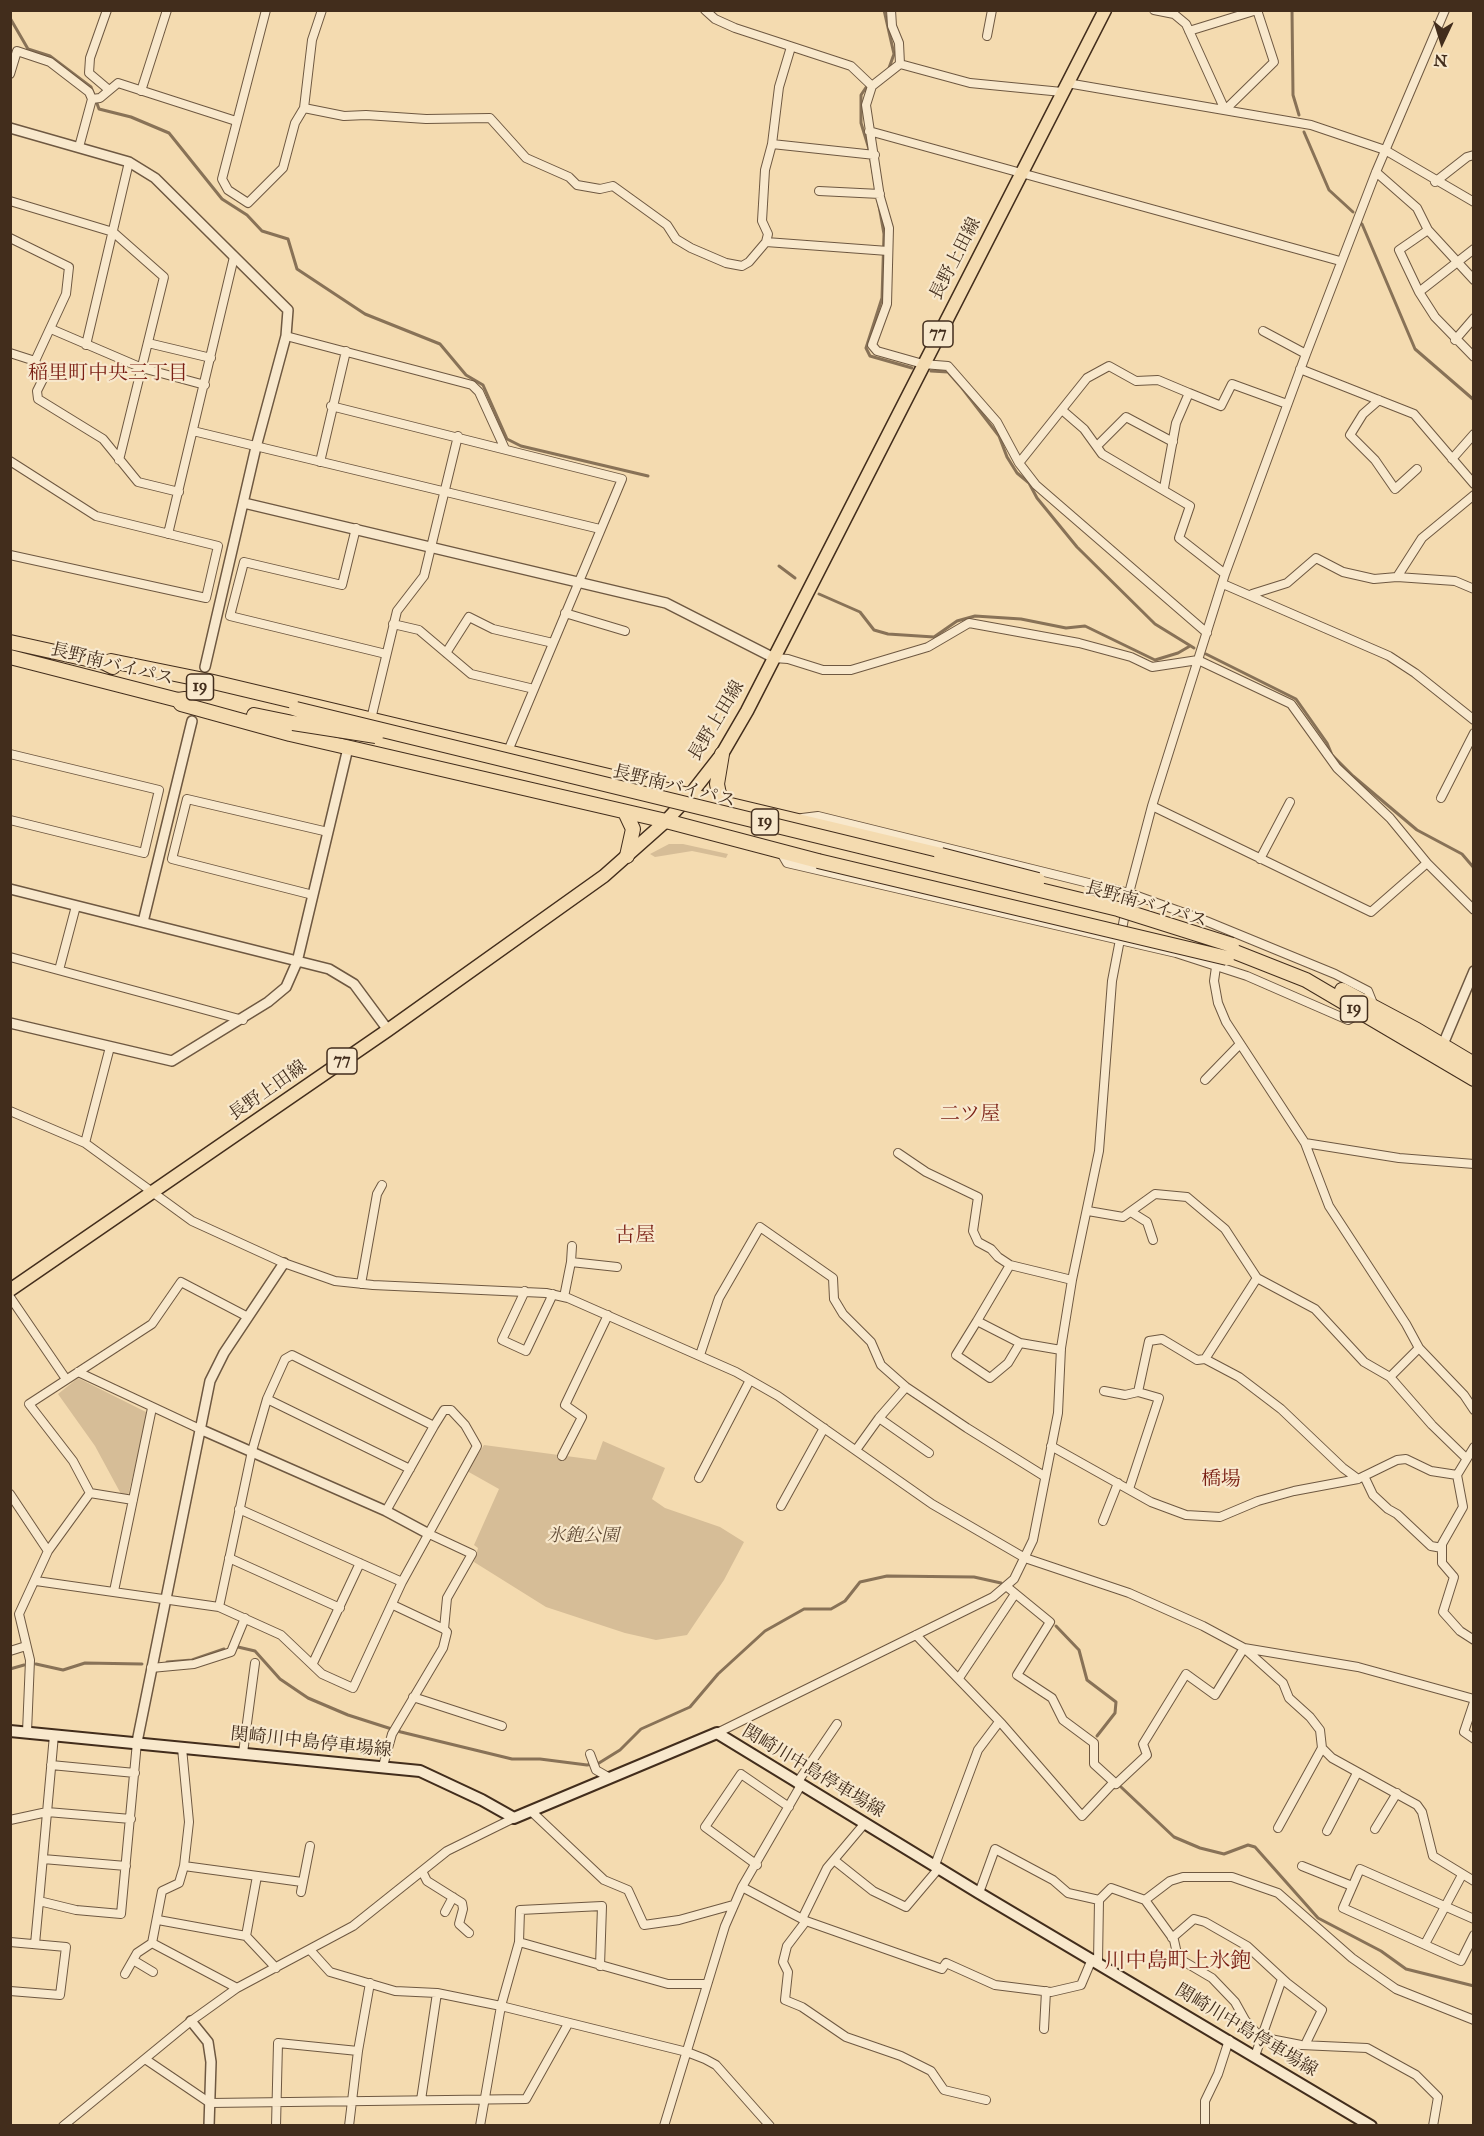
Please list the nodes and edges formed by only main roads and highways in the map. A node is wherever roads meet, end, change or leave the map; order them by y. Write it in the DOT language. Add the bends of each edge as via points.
graph roads {
  1 [pos="1105,10"];
  2 [pos="10,642"];
  3 [pos="10,657"];
  4 [pos="105,663"];
  5 [pos="178,700"];
  6 [pos="722,754"];
  7 [pos="690,795"];
  8 [pos="726,803"];
  9 [pos="625,812"];
  10 [pos="778,815"];
  11 [pos="666,821"];
  12 [pos="762,846"];
  13 [pos="627,856"];
  14 [pos="1184,928"];
  15 [pos="1226,955"];
  16 [pos="1440,1051"];
  17 [pos="1473,1064"];
  18 [pos="1473,1079"];
  19 [pos="10,1290"];
  20 [pos="10,1731"];
  21 [pos="1371,2126"];
  1 -- 6 [label="main road, 長野上田線 / 77"];
  2 -- 4 [label="highway, 長野南バイパス / 19"];
  3 -- 5 [label="highway, 長野南バイパス / 19"];
  4 -- 7 [label="highway, 19" via="209,681"];
  4 -- 14 [label="highway, 長野南バイパス / 19, bridge"];
  5 -- 9 [label="highway, 19" via="181,704 348,748"];
  5 -- 15 [label="highway, 長野南バイパス / 19, bridge" via="399,740 993,882 1132,918"];
  6 -- 7 [label="main road, 長野上田線 / 77"];
  6 -- 8 [label="highway" via="717,784"];
  7 -- 8 [label="highway, 19"];
  7 -- 11 [label="main road, 長野上田線 / 77"];
  8 -- 10 [label="highway, 19"];
  9 -- 11 [label="highway, 19"];
  9 -- 13 [label="highway" via="633,830"];
  10 -- 12 [label="highway" via="763,816 757,823 756,837"];
  10 -- 14 [label="highway, 19, bridge" via="1112,901"];
  11 -- 12 [label="highway, 19"];
  11 -- 13 [label="main road, 長野上田線 / 77"];
  12 -- 15 [label="highway, 19, bridge"];
  13 -- 19 [label="main road, 長野上田線 / 77" via="388,1030"];
  14 -- 15 [label="highway, 長野南バイパス / 19, bridge"];
  15 -- 16 [label="highway, 長野南バイパス / 19" via="1306,980 1358,1012"];
  15 -- 16 [label="highway, 長野南バイパス / 19" via="1305,974 1374,1006"];
  16 -- 17 [label="highway, 長野南バイパス / 19"];
  16 -- 18 [label="highway, 長野南バイパス / 19"];
  20 -- 21 [label="main road, 関崎川中島停車場線" via="420,1771 514,1818 717,1732"];
}
